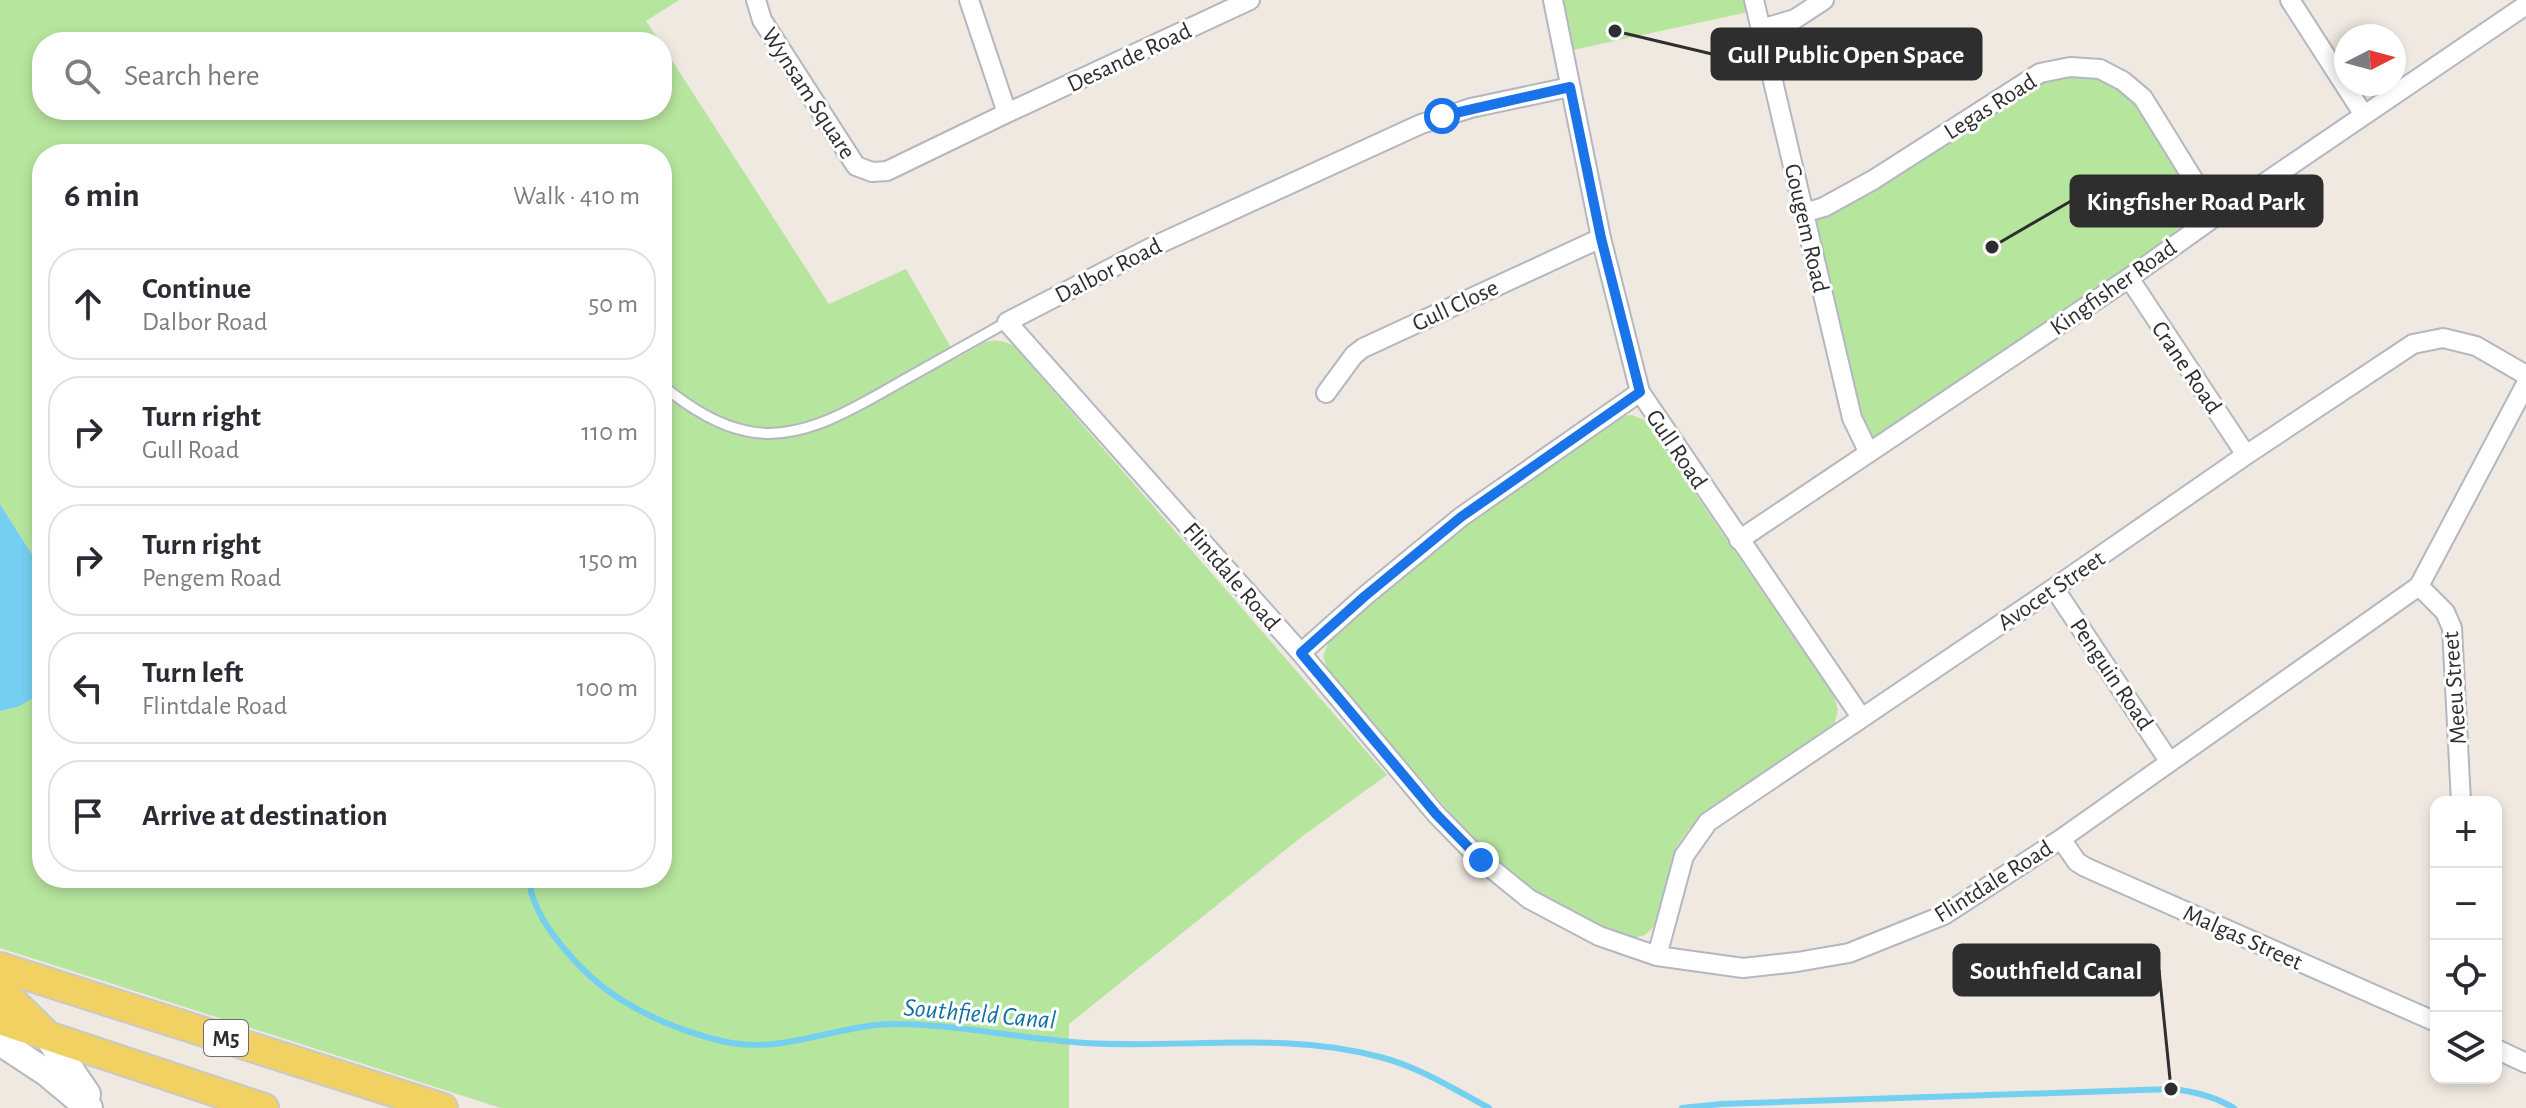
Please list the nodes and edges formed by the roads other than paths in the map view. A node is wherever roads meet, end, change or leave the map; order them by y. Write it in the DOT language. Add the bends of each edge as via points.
graph roads {
  1 [pos="756,0"];
  2 [pos="969,0"];
  3 [pos="1250,0"];
  4 [pos="1553,0"];
  5 [pos="1754,0"];
  6 [pos="1824,0"];
  7 [pos="2290,0"];
  8 [pos="2526,5"];
  9 [pos="1761,29"];
  10 [pos="1570,87"];
  11 [pos="1007,113"];
  12 [pos="2364,115"];
  13 [pos="1804,213"];
  14 [pos="2216,216"];
  15 [pos="1601,238"];
  16 [pos="2129,278"];
  17 [pos="1007,322"];
  18 [pos="2526,375"];
  19 [pos="2526,384"];
  20 [pos="672,392"];
  21 [pos="1640,392"];
  22 [pos="1326,393"];
  23 [pos="1869,453"];
  24 [pos="2246,455"];
  25 [pos="1739,540"];
  26 [pos="2419,586"];
  27 [pos="2054,588"];
  28 [pos="1301,653"];
  29 [pos="1861,717"];
  30 [pos="2169,761"];
  31 [pos="2461,796"];
  32 [pos="2061,839"];
  33 [pos="1657,956"];
  34 [pos="0,967"];
  35 [pos="0,989"];
  36 [pos="2430,1019"];
  37 [pos="0,1020"];
  38 [pos="46,1034"];
  39 [pos="0,1042"];
  40 [pos="2502,1052"];
  41 [pos="2526,1063"];
  42 [pos="89,1108"];
  43 [pos="96,1108"];
  44 [pos="264,1108"];
  45 [pos="443,1108"];
  1 -- 11 [label="street, Wynsam Square" via="762,20 856,166 887,171"];
  2 -- 11 [label="street"];
  3 -- 11 [label="street, Desande Road"];
  4 -- 10 [label="street, Gull Road"];
  5 -- 9 [label="street, Gougem Road"];
  6 -- 9 [label="street" via="1795,19"];
  7 -- 12 [label="street"];
  8 -- 12 [label="street, Kingfisher Road"];
  9 -- 13 [label="street, Gougem Road"];
  10 -- 15 [label="street, Gull Road"];
  10 -- 17 [label="street, Dalbor Road" via="1421,124 1150,248"];
  12 -- 14 [label="street, Kingfisher Road"];
  13 -- 14 [label="street, Legas Road" via="1873,180 2040,73 2070,67 2100,69 2143,98"];
  13 -- 23 [label="street, Gougem Road" via="1852,418"];
  14 -- 16 [label="street, Kingfisher Road"];
  15 -- 21 [label="street, Gull Road"];
  15 -- 22 [label="street, Gull Close" via="1363,348"];
  16 -- 23 [label="street, Kingfisher Road"];
  16 -- 24 [label="street, Crane Road"];
  17 -- 20 [label="lane, Dalbor Road" via="845,413 809,427 747,431 716,421"];
  17 -- 28 [label="street, Flintdale Road"];
  18 -- 24 [label="street, Avocet Street" via="2476,346 2443,338 2413,344"];
  19 -- 26 [label="street, Flintdale Road"];
  21 -- 25 [label="street, Gull Road"];
  21 -- 28 [label="street" via="1461,517"];
  23 -- 25 [label="street, Kingfisher Road"];
  24 -- 27 [label="street, Avocet Street"];
  25 -- 29 [label="street, Gull Road"];
  26 -- 30 [label="street, Flintdale Road"];
  26 -- 31 [label="street, Meeu Street" via="2445,612 2452,628"];
  27 -- 29 [label="street, Avocet Street"];
  27 -- 30 [label="street, Penguin Road"];
  28 -- 33 [label="street, Flintdale Road" via="1481,860 1529,899 1599,936"];
  29 -- 33 [label="street, Avocet Street" via="1708,822 1684,856"];
  30 -- 32 [label="street, Flintdale Road"];
  32 -- 33 [label="street, Flintdale Road" via="1944,915 1849,953 1743,968"];
  32 -- 36 [label="street, Malgas Street" via="2085,867"];
  34 -- 45 [label="main road, M5"];
  35 -- 38 [label="main road"];
  37 -- 38 [label="main road, M5"];
  38 -- 43 [label="street"];
  38 -- 44 [label="main road, M5"];
  39 -- 42 [label="street"];
  40 -- 41 [label="street"];
}
